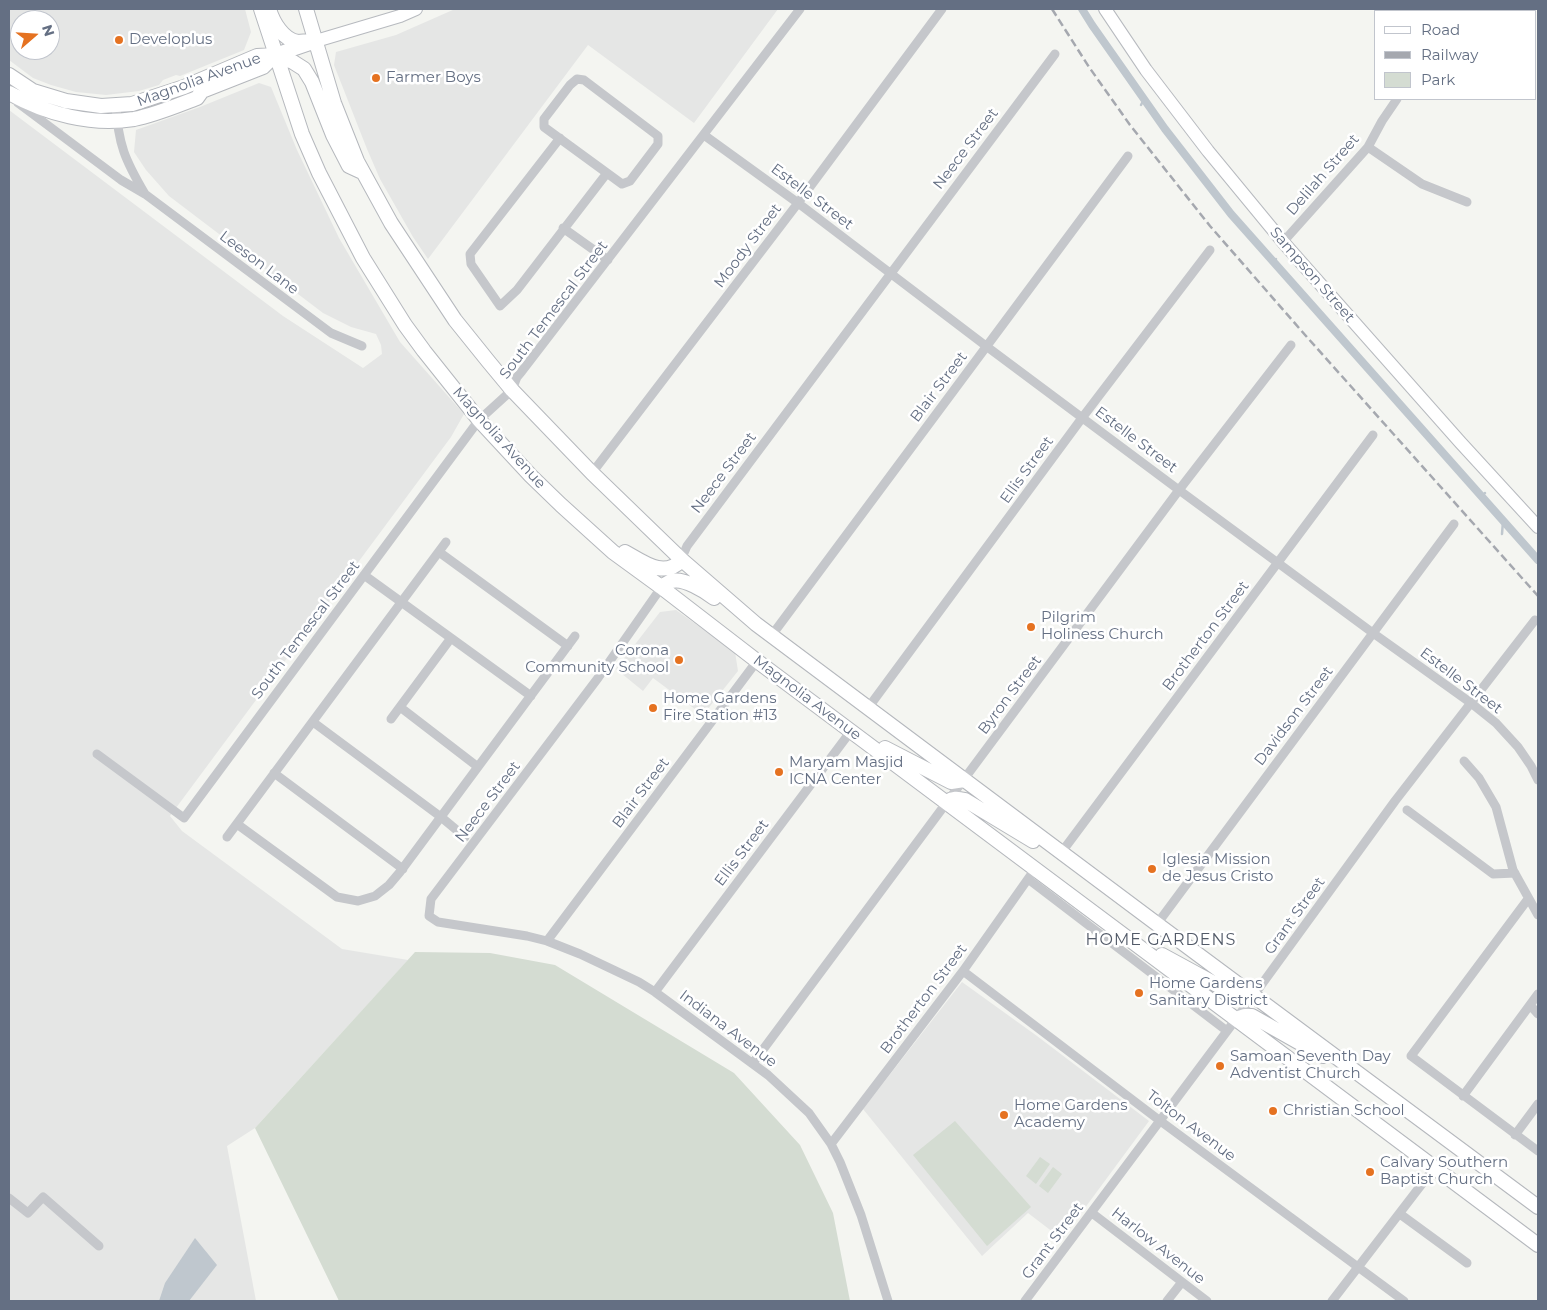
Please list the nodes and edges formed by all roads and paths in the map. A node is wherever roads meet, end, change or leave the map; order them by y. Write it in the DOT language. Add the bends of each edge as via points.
graph roads {
  1 [pos="261,9"];
  2 [pos="269,9"];
  3 [pos="306,9"];
  4 [pos="416,9"];
  5 [pos="800,9"];
  6 [pos="942,9"];
  7 [pos="1105,9"];
  8 [pos="316,41"];
  9 [pos="1055,54"];
  10 [pos="275,55"];
  11 [pos="9,75"];
  12 [pos="9,94"];
  13 [pos="196,98"];
  14 [pos="1396,100"];
  15 [pos="116,105"];
  16 [pos="117,120"];
  17 [pos="302,134"];
  18 [pos="704,135"];
  19 [pos="560,138"];
  20 [pos="1368,147"];
  21 [pos="1128,156"];
  22 [pos="364,173"];
  23 [pos="607,173"];
  24 [pos="145,194"];
  25 [pos="798,202"];
  26 [pos="1468,202"];
  27 [pos="563,228"];
  28 [pos="1283,242"];
  29 [pos="1210,250"];
  30 [pos="608,260"];
  31 [pos="890,273"];
  32 [pos="1291,345"];
  33 [pos="362,346"];
  34 [pos="986,346"];
  35 [pos="512,390"];
  36 [pos="1082,418"];
  37 [pos="479,420"];
  38 [pos="1373,435"];
  39 [pos="592,473"];
  40 [pos="1179,490"];
  41 [pos="1454,524"];
  42 [pos="1538,527"];
  43 [pos="592,533"];
  44 [pos="446,542"];
  45 [pos="439,552"];
  46 [pos="682,560"];
  47 [pos="1278,563"];
  48 [pos="364,575"];
  49 [pos="661,587"];
  50 [pos="402,602"];
  51 [pos="1535,620"];
  52 [pos="756,624"];
  53 [pos="1373,633"];
  54 [pos="772,635"];
  55 [pos="575,636"];
  56 [pos="451,638"];
  57 [pos="568,646"];
  58 [pos="757,661"];
  59 [pos="531,696"];
  60 [pos="1471,703"];
  61 [pos="400,707"];
  62 [pos="868,708"];
  63 [pos="391,719"];
  64 [pos="313,722"];
  65 [pos="851,731"];
  66 [pos="97,754"];
  67 [pos="1464,761"];
  68 [pos="478,767"];
  69 [pos="274,773"];
  70 [pos="964,780"];
  71 [pos="1538,780"];
  72 [pos="946,802"];
  73 [pos="1407,810"];
  74 [pos="441,817"];
  75 [pos="236,824"];
  76 [pos="227,837"];
  77 [pos="465,837"];
  78 [pos="1061,853"];
  79 [pos="403,869"];
  80 [pos="1515,873"];
  81 [pos="1032,874"];
  82 [pos="1528,899"];
  83 [pos="1538,915"];
  84 [pos="429,916"];
  85 [pos="1157,924"];
  86 [pos="1119,932"];
  87 [pos="548,941"];
  88 [pos="963,971"];
  89 [pos="655,992"];
  90 [pos="1538,994"];
  91 [pos="1254,995"];
  92 [pos="1530,1005"];
  93 [pos="1538,1014"];
  94 [pos="1236,1019"];
  95 [pos="1227,1031"];
  96 [pos="753,1063"];
  97 [pos="1374,1084"];
  98 [pos="1463,1096"];
  99 [pos="1538,1104"];
  100 [pos="1159,1120"];
  101 [pos="1515,1135"];
  102 [pos="831,1144"];
  103 [pos="1538,1152"];
  104 [pos="1435,1168"];
  105 [pos="9,1198"];
  106 [pos="1538,1208"];
  107 [pos="1092,1212"];
  108 [pos="1400,1214"];
  109 [pos="1538,1245"];
  110 [pos="99,1246"];
  111 [pos="1467,1263"];
  112 [pos="1359,1268"];
  113 [pos="1182,1282"];
  114 [pos="888,1301"];
  115 [pos="1025,1301"];
  116 [pos="1167,1301"];
  117 [pos="1207,1301"];
  118 [pos="1332,1301"];
  119 [pos="1404,1301"];
  1 -- 10 [label="main road"];
  2 -- 8 [label="main road" via="281,33 296,42"];
  3 -- 8 [label="main road"];
  4 -- 8 [label="street"];
  5 -- 18 [label="street, South Temescal Street"];
  6 -- 25 [label="street, Moody Street"];
  7 -- 28 [label="street, Sampson Street" via="1146,70"];
  8 -- 10 [label="main road, Magnolia Avenue"];
  8 -- 22 [label="main road, Magnolia Avenue" via="334,103"];
  9 -- 31 [label="street, Neece Street"];
  10 -- 13 [label="main road, Magnolia Avenue" via="263,67 202,91"];
  10 -- 15 [label="main road, Magnolia Avenue" via="257,56 168,93 132,104"];
  10 -- 17 [label="main road, Magnolia Avenue"];
  10 -- 22 [label="main road" via="304,69 349,166"];
  11 -- 15 [label="main road, Magnolia Avenue" via="33,91 66,101"];
  12 -- 16 [label="main road, Magnolia Avenue" via="63,116"];
  12 -- 24 [label="street, Leeson Lane" via="121,180"];
  13 -- 16 [label="main road, Magnolia Avenue" via="134,119"];
  13 -- 17 [label="main road" via="206,97 256,76 269,75 278,84 288,111"];
  14 -- 20 [label="street, Delilah Street"];
  15 -- 16 [label="street, Leeson Lane"];
  16 -- 24 [label="street, Leeson Lane" via="126,160"];
  17 -- 37 [label="main road, Magnolia Avenue" via="340,216 382,289 424,351"];
  18 -- 25 [label="street, Estelle Street"];
  18 -- 30 [label="street, South Temescal Street"];
  19 -- 23 [label="street"];
  19 -- 23 [label="street" via="544,127 544,119 577,78 658,136 658,144 630,181 622,184"];
  19 -- 27 [label="street" via="470,254 471,264 500,306 517,290"];
  20 -- 26 [label="street" via="1422,184"];
  20 -- 28 [label="street, Delilah Street"];
  21 -- 34 [label="street, Blair Street"];
  22 -- 35 [label="main road, Magnolia Avenue" via="391,222 455,320"];
  23 -- 27 [label="street"];
  24 -- 33 [label="street, Leeson Lane" via="331,334"];
  25 -- 31 [label="street, Estelle Street"];
  25 -- 39 [label="street, Moody Street"];
  27 -- 30 [label="street"];
  28 -- 42 [label="street, Sampson Street"];
  29 -- 36 [label="street, Ellis Street"];
  30 -- 35 [label="street, South Temescal Street" via="517,377"];
  31 -- 34 [label="street, Estelle Street"];
  31 -- 46 [label="street, Neece Street" via="687,546"];
  32 -- 40 [label="street, Byron Street"];
  34 -- 36 [label="street, Estelle Street"];
  34 -- 54 [label="street, Blair Street"];
  35 -- 37 [label="street, South Temescal Street"];
  35 -- 39 [label="main road, Magnolia Avenue"];
  36 -- 40 [label="street, Estelle Street"];
  36 -- 62 [label="street, Ellis Street"];
  37 -- 43 [label="main road, Magnolia Avenue" via="531,476"];
  37 -- 48 [label="street, South Temescal Street"];
  38 -- 47 [label="street, Brotherton Street"];
  39 -- 46 [label="main road, Magnolia Avenue"];
  40 -- 47 [label="street, Estelle Street"];
  40 -- 70 [label="street, Byron Street"];
  41 -- 53 [label="street, Davidson Street"];
  43 -- 46 [label="main road" via="656,568 669,569"];
  43 -- 49 [label="main road, Magnolia Avenue"];
  44 -- 45 [label="street"];
  45 -- 50 [label="street"];
  45 -- 57 [label="street"];
  46 -- 49 [label="street, Neece Street"];
  46 -- 52 [label="main road, Magnolia Avenue"];
  47 -- 53 [label="street, Estelle Street"];
  47 -- 78 [label="street, Brotherton Street"];
  48 -- 50 [label="street"];
  48 -- 66 [label="street, South Temescal Street" via="184,818"];
  49 -- 52 [label="main road" via="670,581 682,581"];
  49 -- 58 [label="main road, Magnolia Avenue"];
  49 -- 84 [label="street, Neece Street" via="598,678 431,899"];
  50 -- 56 [label="street"];
  50 -- 64 [label="street"];
  51 -- 60 [label="street, Grant Street"];
  52 -- 54 [label="main road, Magnolia Avenue"];
  53 -- 60 [label="street, Estelle Street"];
  53 -- 85 [label="street, Davidson Street"];
  54 -- 62 [label="main road, Magnolia Avenue"];
  55 -- 57 [label="street"];
  56 -- 59 [label="street"];
  56 -- 61 [label="street"];
  57 -- 59 [label="street"];
  58 -- 65 [label="main road, Magnolia Avenue"];
  58 -- 87 [label="street, Blair Street"];
  59 -- 68 [label="street"];
  60 -- 71 [label="street, Estelle Street" via="1518,747"];
  60 -- 91 [label="street, Grant Street" via="1395,801"];
  61 -- 63 [label="street"];
  61 -- 68 [label="street"];
  62 -- 70 [label="main road, Magnolia Avenue"];
  64 -- 69 [label="street"];
  64 -- 74 [label="street"];
  65 -- 70 [label="main road" via="952,782"];
  65 -- 72 [label="main road, Magnolia Avenue"];
  65 -- 89 [label="street, Ellis Street"];
  67 -- 80 [label="street" via="1496,806"];
  68 -- 74 [label="street"];
  69 -- 75 [label="street"];
  69 -- 79 [label="street"];
  70 -- 72 [label="street, Byron Street"];
  70 -- 78 [label="main road, Magnolia Avenue"];
  72 -- 78 [label="main road" via="957,798 965,800 1048,850"];
  72 -- 81 [label="main road, Magnolia Avenue"];
  72 -- 96 [label="street, Byron Street"];
  73 -- 80 [label="street" via="1493,874"];
  74 -- 77 [label="street"];
  74 -- 79 [label="street"];
  75 -- 76 [label="street"];
  75 -- 79 [label="street" via="337,897 358,901 375,896"];
  78 -- 85 [label="main road, Magnolia Avenue"];
  80 -- 82 [label="street"];
  81 -- 86 [label="main road, Magnolia Avenue"];
  81 -- 88 [label="street, Brotherton Street"];
  81 -- 95 [label="street, Magnolia Avenue"];
  82 -- 83 [label="street"];
  82 -- 98 [label="street" via="1411,1056"];
  84 -- 87 [label="street, Indiana Avenue" via="438,922"];
  85 -- 91 [label="main road, Magnolia Avenue"];
  86 -- 91 [label="main road" via="1241,998"];
  86 -- 94 [label="main road, Magnolia Avenue"];
  87 -- 89 [label="street, Indiana Avenue"];
  88 -- 100 [label="street, Tolton Avenue"];
  88 -- 102 [label="street, Brotherton Street"];
  89 -- 96 [label="street, Indiana Avenue"];
  90 -- 92 [label="street"];
  91 -- 94 [label="street, Grant Street"];
  91 -- 97 [label="main road, Magnolia Avenue"];
  92 -- 93 [label="street"];
  92 -- 98 [label="street"];
  94 -- 95 [label="street, Grant Street"];
  94 -- 97 [label="main road" via="1252,1016"];
  94 -- 104 [label="main road, Magnolia Avenue"];
  95 -- 100 [label="street, Grant Street"];
  96 -- 102 [label="street, Indiana Avenue" via="809,1113"];
  97 -- 106 [label="main road, Magnolia Avenue"];
  98 -- 101 [label="street"];
  99 -- 101 [label="street"];
  100 -- 107 [label="street, Grant Street"];
  100 -- 112 [label="street, Tolton Avenue"];
  101 -- 103 [label="street"];
  102 -- 114 [label="street, Indiana Avenue" via="860,1215"];
  104 -- 108 [label="street"];
  104 -- 109 [label="main road, Magnolia Avenue"];
  105 -- 110 [label="street" via="28,1213 43,1197"];
  107 -- 113 [label="street, Harlow Avenue"];
  107 -- 115 [label="street, Grant Street"];
  108 -- 111 [label="street"];
  108 -- 112 [label="street"];
  112 -- 118 [label="street"];
  112 -- 119 [label="street, Tolton Avenue"];
  113 -- 116 [label="street"];
  113 -- 117 [label="street, Harlow Avenue"];
}
